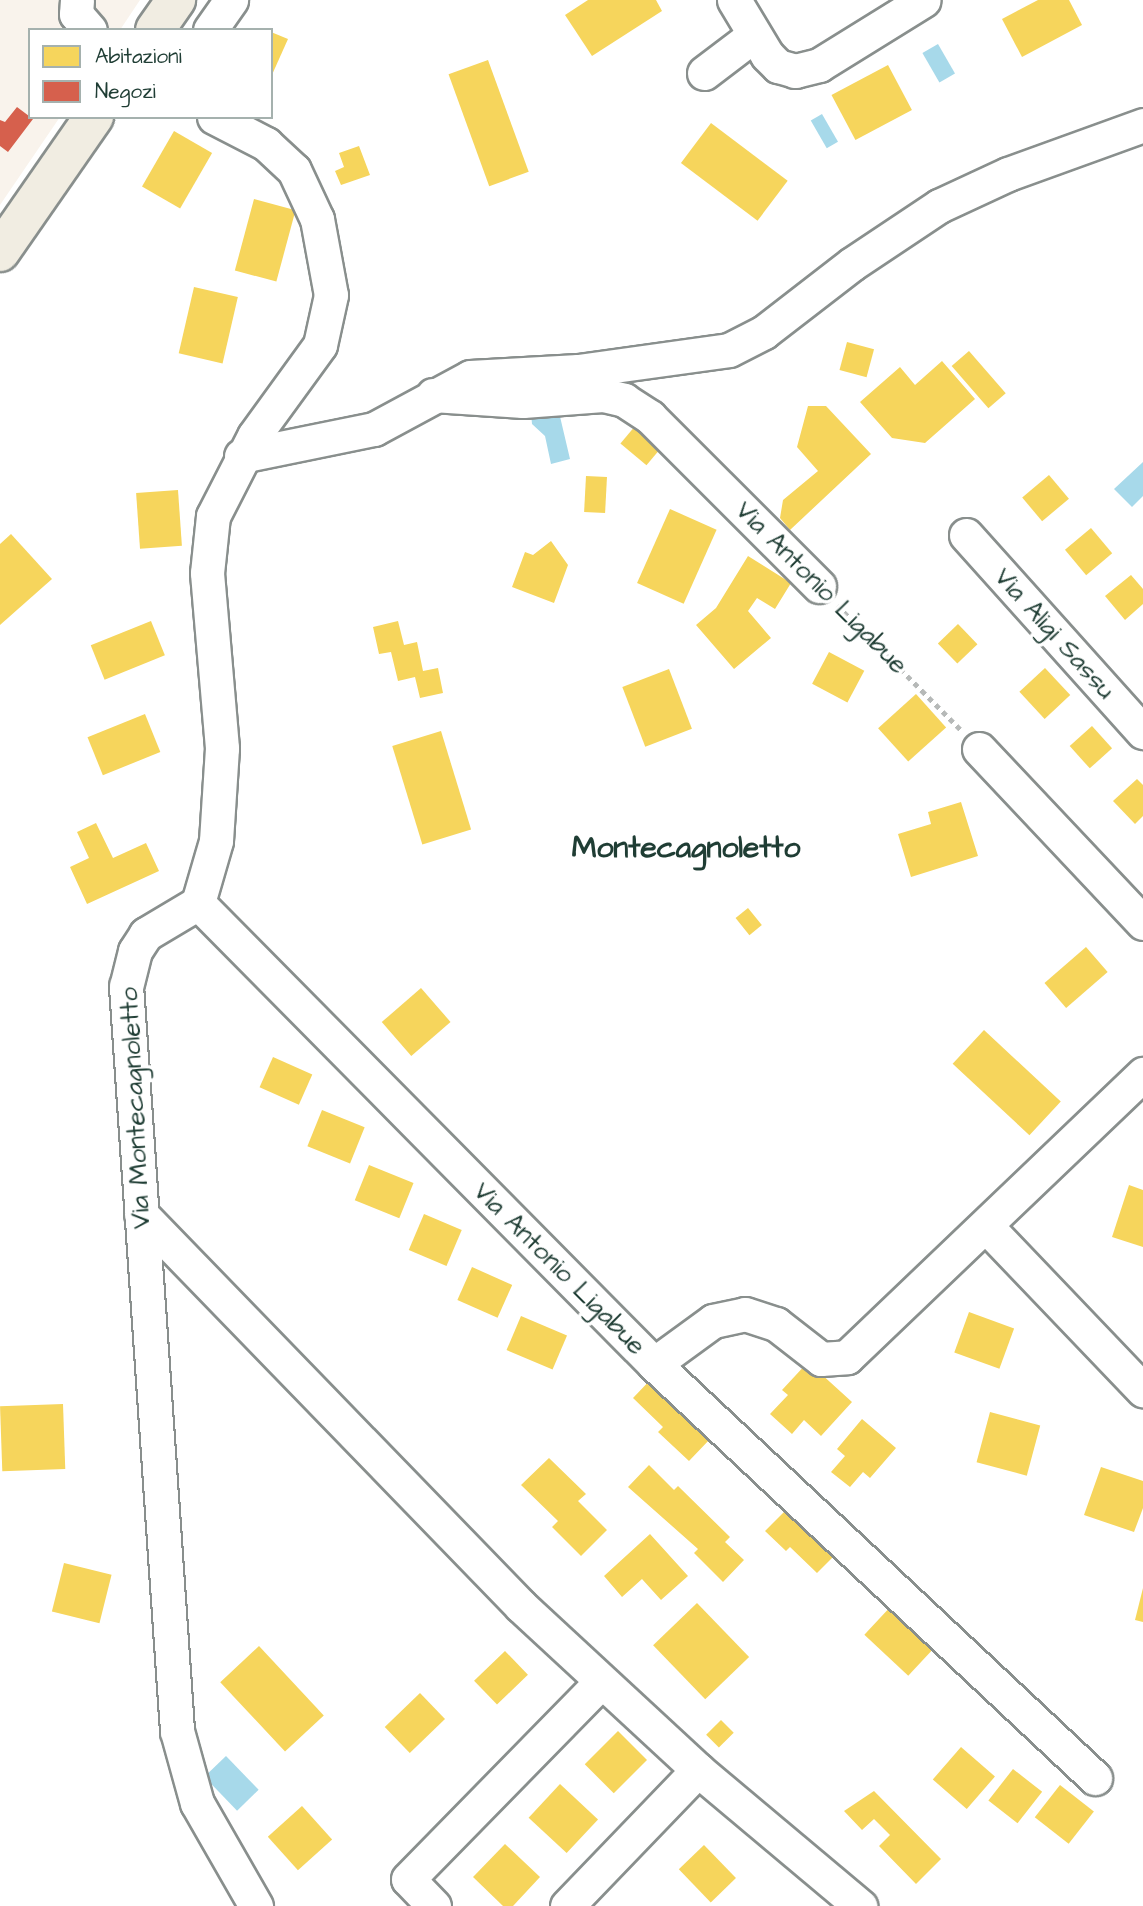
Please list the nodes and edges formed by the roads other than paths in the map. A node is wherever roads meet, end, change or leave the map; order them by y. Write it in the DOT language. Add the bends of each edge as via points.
graph roads {
  1 [pos="77,0"];
  2 [pos="176,0"];
  3 [pos="231,0"];
  4 [pos="734,0"];
  5 [pos="924,0"];
  6 [pos="88,28"];
  7 [pos="156,28"];
  8 [pos="211,28"];
  9 [pos="754,35"];
  10 [pos="704,73"];
  11 [pos="93,119"];
  12 [pos="218,119"];
  13 [pos="1143,125"];
  14 [pos="0,251"];
  15 [pos="433,395"];
  16 [pos="242,456"];
  17 [pos="965,535"];
  18 [pos="819,586"];
  19 [pos="1143,732"];
  20 [pos="979,749"];
  21 [pos="198,903"];
  22 [pos="1143,923"];
  23 [pos="1143,1074"];
  24 [pos="141,1214"];
  25 [pos="987,1227"];
  26 [pos="654,1364"];
  27 [pos="1143,1390"];
  28 [pos="601,1682"];
  29 [pos="698,1770"];
  30 [pos="1095,1778"];
  31 [pos="256,1906"];
  32 [pos="434,1906"];
  33 [pos="567,1906"];
  34 [pos="860,1906"];
  1 -- 6 [label="street" via="76,14"];
  2 -- 7 [label="main road"];
  3 -- 8 [label="street"];
  4 -- 9 [label="street"];
  5 -- 9 [label="street" via="804,71 778,66"];
  9 -- 10 [label="street"];
  11 -- 14 [label="main road"];
  12 -- 16 [label="street" via="266,144 294,170 315,211 331,285 328,322 320,345"];
  13 -- 15 [label="street" via="1008,174 939,206 852,264 764,332 729,350 578,371 480,375"];
  15 -- 16 [label="street" via="389,422 353,436"];
  15 -- 18 [label="street, Via Antonio Ligabue" via="523,401 603,395 624,400 650,417"];
  16 -- 21 [label="street" via="218,501 206,552 222,768 216,841"];
  17 -- 19 [label="street, Via Aligi Sassu"];
  20 -- 22 [label="street"];
  21 -- 24 [label="street, Via Montecagnoletto" via="146,934 135,951 126,986"];
  21 -- 26 [label="street, Via Antonio Ligabue"];
  23 -- 25 [label="street, Via Antonio Ligabue"];
  24 -- 28 [label="street" via="464,1550"];
  24 -- 31 [label="street, Via Montecagnoletto" via="177,1731 197,1803"];
  25 -- 26 [label="street, Via Antonio Ligabue" via="847,1357 821,1359 776,1324 745,1314 713,1321"];
  25 -- 27 [label="street"];
  26 -- 30 [label="street"];
  28 -- 29 [label="street"];
  28 -- 32 [label="street" via="408,1879"];
  29 -- 33 [label="street"];
  29 -- 34 [label="street"];
}
